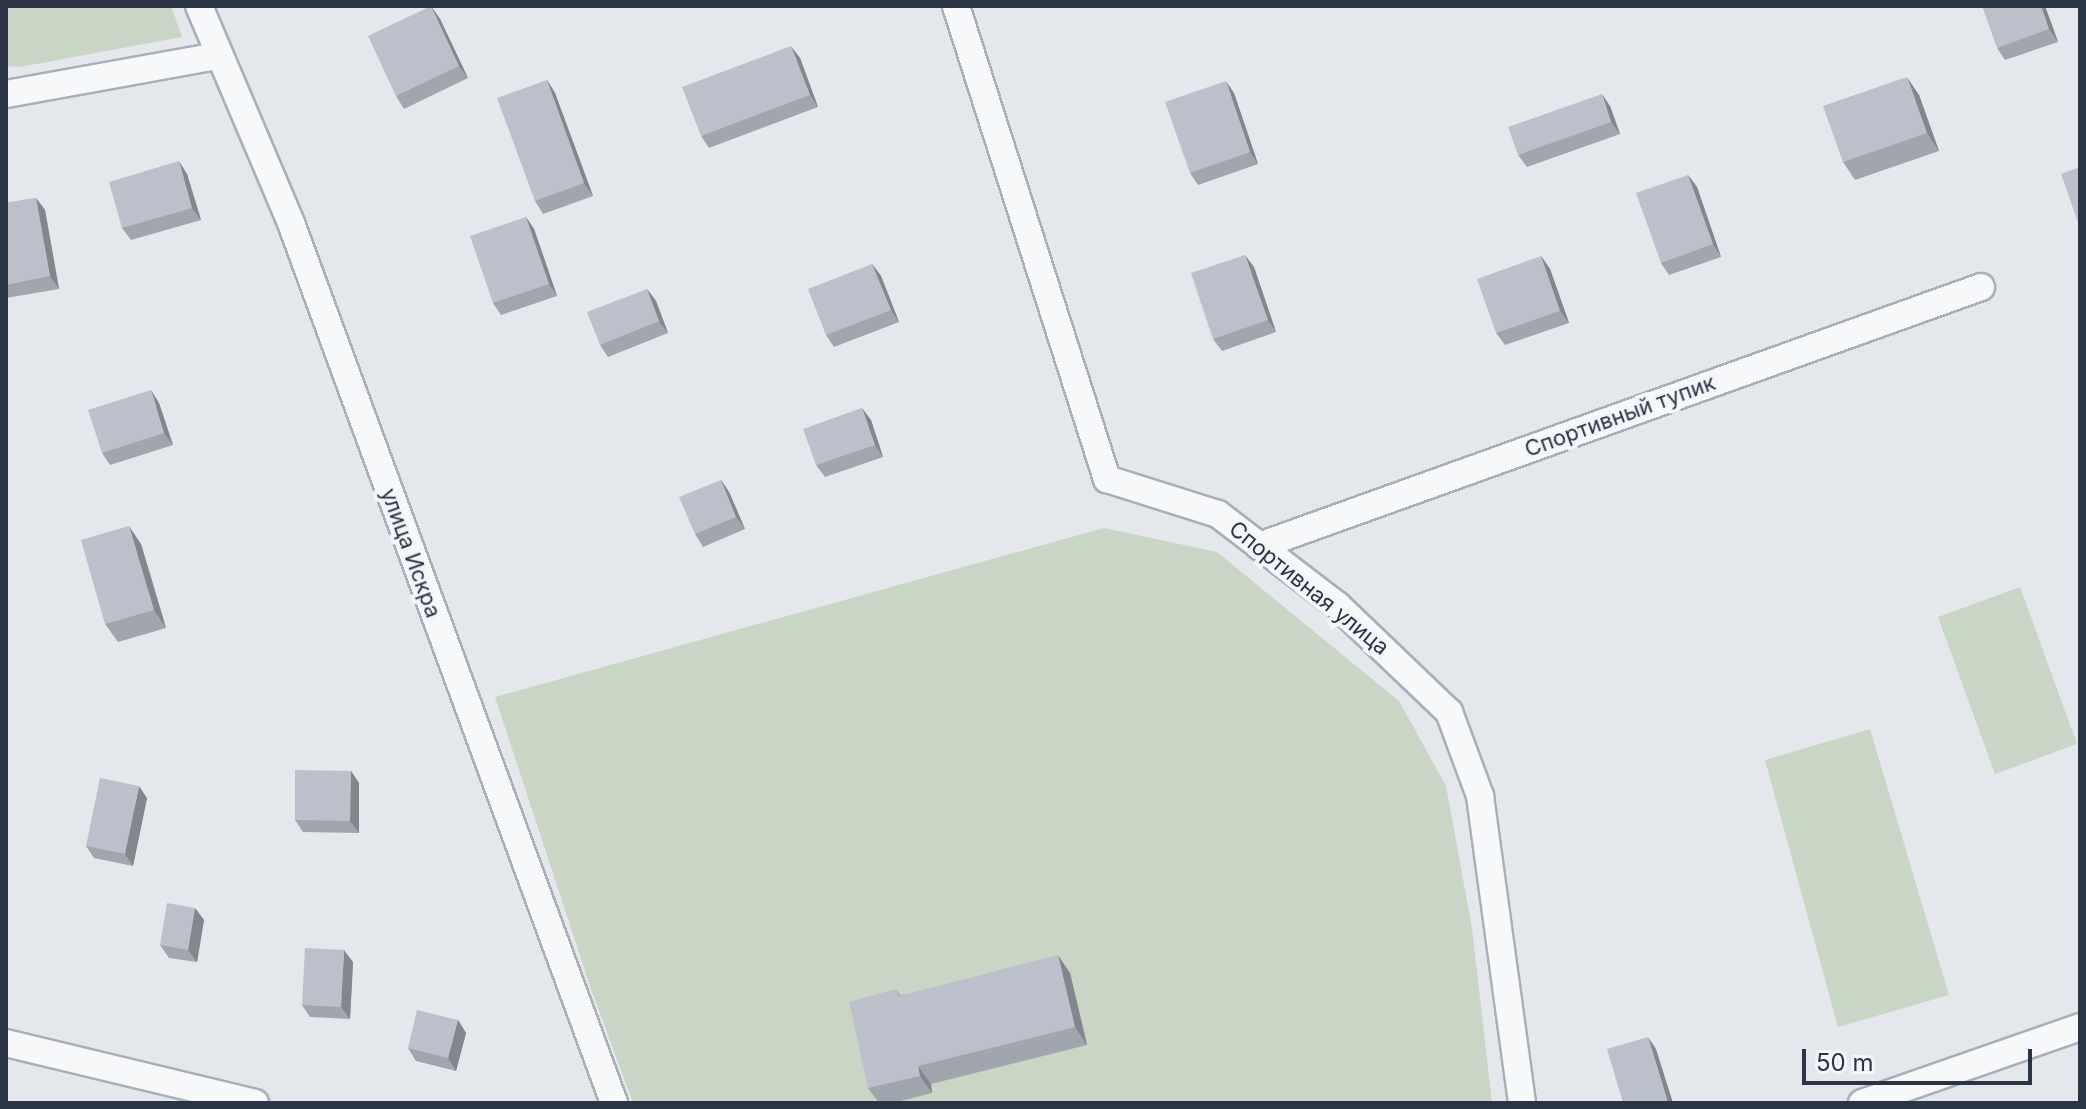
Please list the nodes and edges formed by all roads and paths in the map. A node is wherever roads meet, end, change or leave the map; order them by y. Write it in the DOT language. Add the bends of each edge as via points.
graph roads {
  1 [pos="199,6"];
  2 [pos="956,6"];
  3 [pos="217,56"];
  4 [pos="6,94"];
  5 [pos="1981,287"];
  6 [pos="1259,546"];
  7 [pos="2080,1027"];
  8 [pos="6,1043"];
  9 [pos="255,1103"];
  10 [pos="614,1103"];
  11 [pos="1522,1103"];
  12 [pos="1862,1103"];
  1 -- 3 [label="street, улица Искра"];
  2 -- 6 [label="street, Спортивная улица" via="1107,479 1218,514"];
  3 -- 4 [label="street"];
  3 -- 10 [label="street, улица Искра" via="291,223"];
  5 -- 6 [label="street, Спортивный тупик"];
  6 -- 11 [label="street, Спортивная улица" via="1337,605 1449,712 1480,796"];
  7 -- 12 [label="street"];
  8 -- 9 [label="street"];
}
